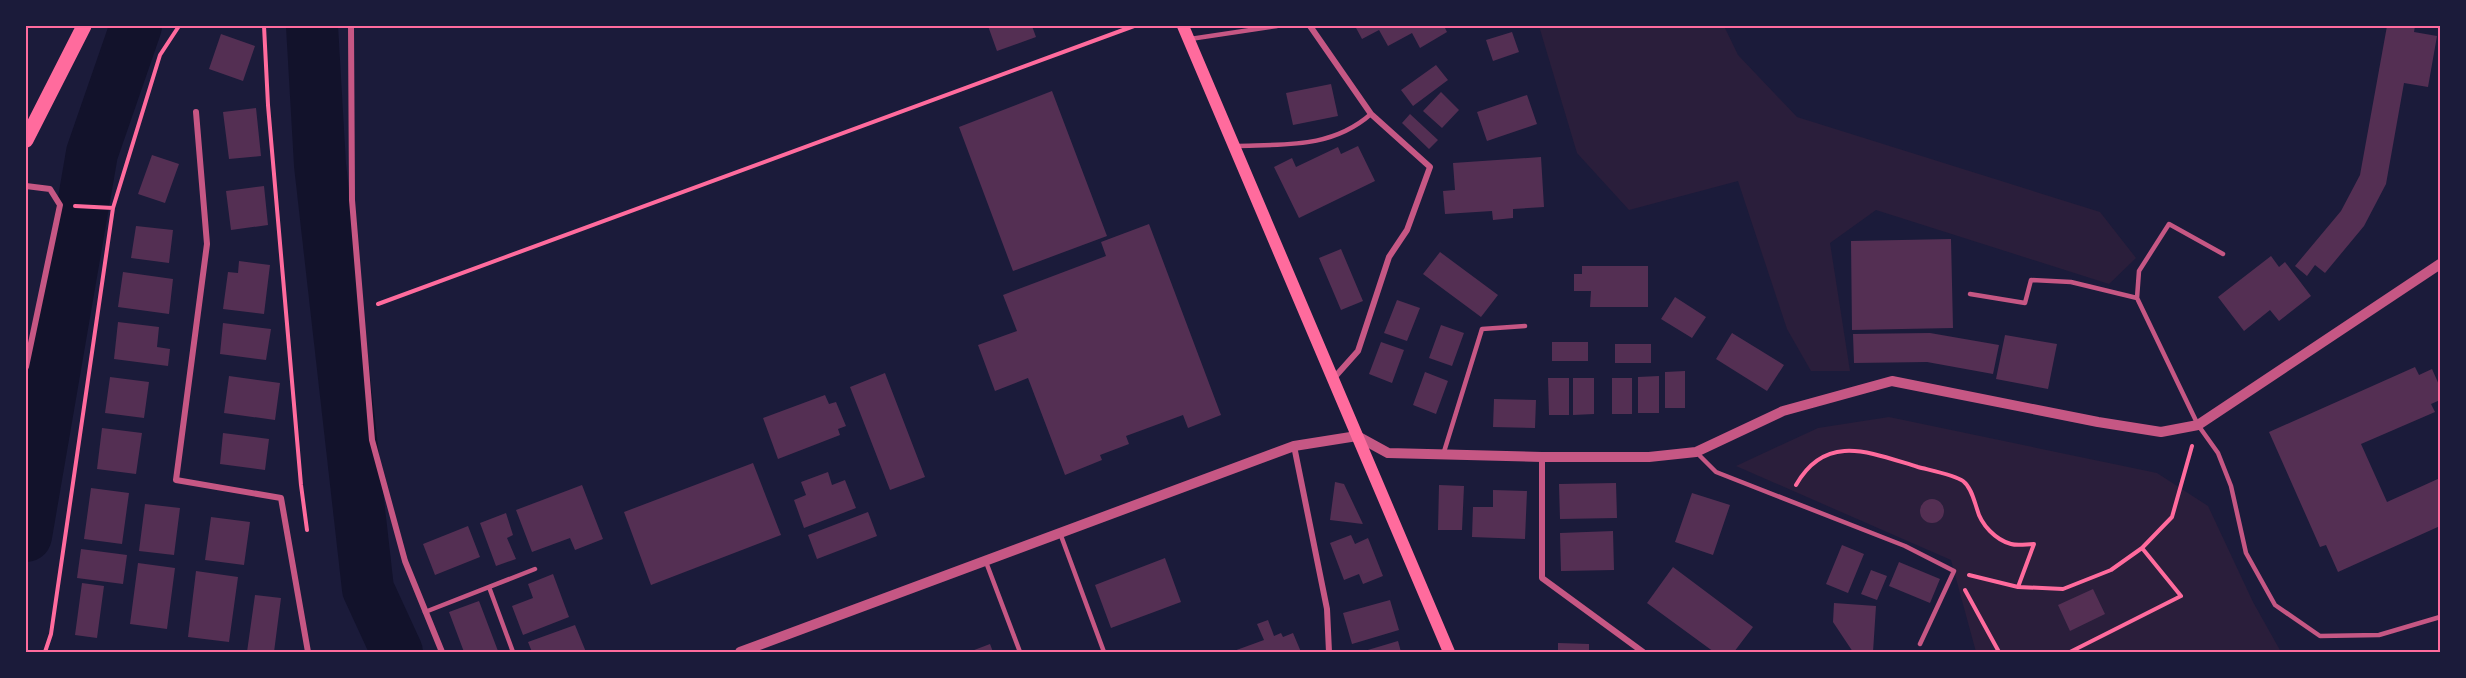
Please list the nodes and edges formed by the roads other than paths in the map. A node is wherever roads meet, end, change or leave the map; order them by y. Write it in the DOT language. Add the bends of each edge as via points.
graph roads {
  1 [pos="84,26"];
  2 [pos="351,26"];
  3 [pos="1183,26"];
  4 [pos="1276,26"];
  5 [pos="1310,26"];
  6 [pos="1189,39"];
  7 [pos="196,112"];
  8 [pos="1371,114"];
  9 [pos="26,140"];
  10 [pos="1234,146"];
  11 [pos="26,186"];
  12 [pos="2223,254"];
  13 [pos="2440,264"];
  14 [pos="1970,294"];
  15 [pos="2137,298"];
  16 [pos="1525,326"];
  17 [pos="26,367"];
  18 [pos="1333,379"];
  19 [pos="2198,425"];
  20 [pos="1356,436"];
  21 [pos="1293,446"];
  22 [pos="1696,452"];
  23 [pos="1443,455"];
  24 [pos="1542,458"];
  25 [pos="1059,533"];
  26 [pos="986,561"];
  27 [pos="535,569"];
  28 [pos="489,587"];
  29 [pos="425,612"];
  30 [pos="2440,617"];
  31 [pos="1920,644"];
  32 [pos="308,652"];
  33 [pos="442,652"];
  34 [pos="513,652"];
  35 [pos="745,652"];
  36 [pos="1020,652"];
  37 [pos="1104,652"];
  38 [pos="1329,652"];
  39 [pos="1449,652"];
  40 [pos="1643,652"];
  1 -- 9 [label="main road"];
  2 -- 29 [label="street" via="352,200 372,440 405,561"];
  3 -- 6 [label="main road"];
  4 -- 6 [label="lane"];
  5 -- 8 [label="street"];
  6 -- 10 [label="main road"];
  7 -- 32 [label="street" via="207,244 176,480 280,498"];
  8 -- 10 [label="lane" via="1355,128 1330,139"];
  8 -- 18 [label="street" via="1430,167 1407,230 1389,257 1358,351"];
  10 -- 18 [label="main road"];
  11 -- 17 [label="street" via="50,189 60,205"];
  12 -- 15 [label="lane" via="2169,225 2139,271"];
  13 -- 19 [label="street"];
  14 -- 15 [label="lane" via="2025,303 2031,280 2070,282"];
  15 -- 19 [label="lane"];
  16 -- 23 [label="lane" via="1482,329"];
  18 -- 20 [label="main road"];
  19 -- 22 [label="street" via="2161,432 1892,381 1783,411"];
  19 -- 30 [label="lane" via="2218,453 2231,486 2246,553 2275,605 2320,636 2379,634"];
  20 -- 21 [label="street"];
  20 -- 23 [label="street" via="1388,453"];
  20 -- 39 [label="main road"];
  21 -- 25 [label="street"];
  21 -- 38 [label="street" via="1327,609"];
  22 -- 24 [label="street" via="1649,457"];
  22 -- 31 [label="lane" via="1716,472 1905,546 1954,571"];
  23 -- 24 [label="street"];
  24 -- 40 [label="street" via="1542,578"];
  25 -- 26 [label="street"];
  25 -- 37 [label="lane"];
  26 -- 35 [label="street"];
  26 -- 36 [label="lane"];
  27 -- 28 [label="lane"];
  28 -- 29 [label="lane"];
  28 -- 34 [label="lane"];
  29 -- 33 [label="street"];
}
